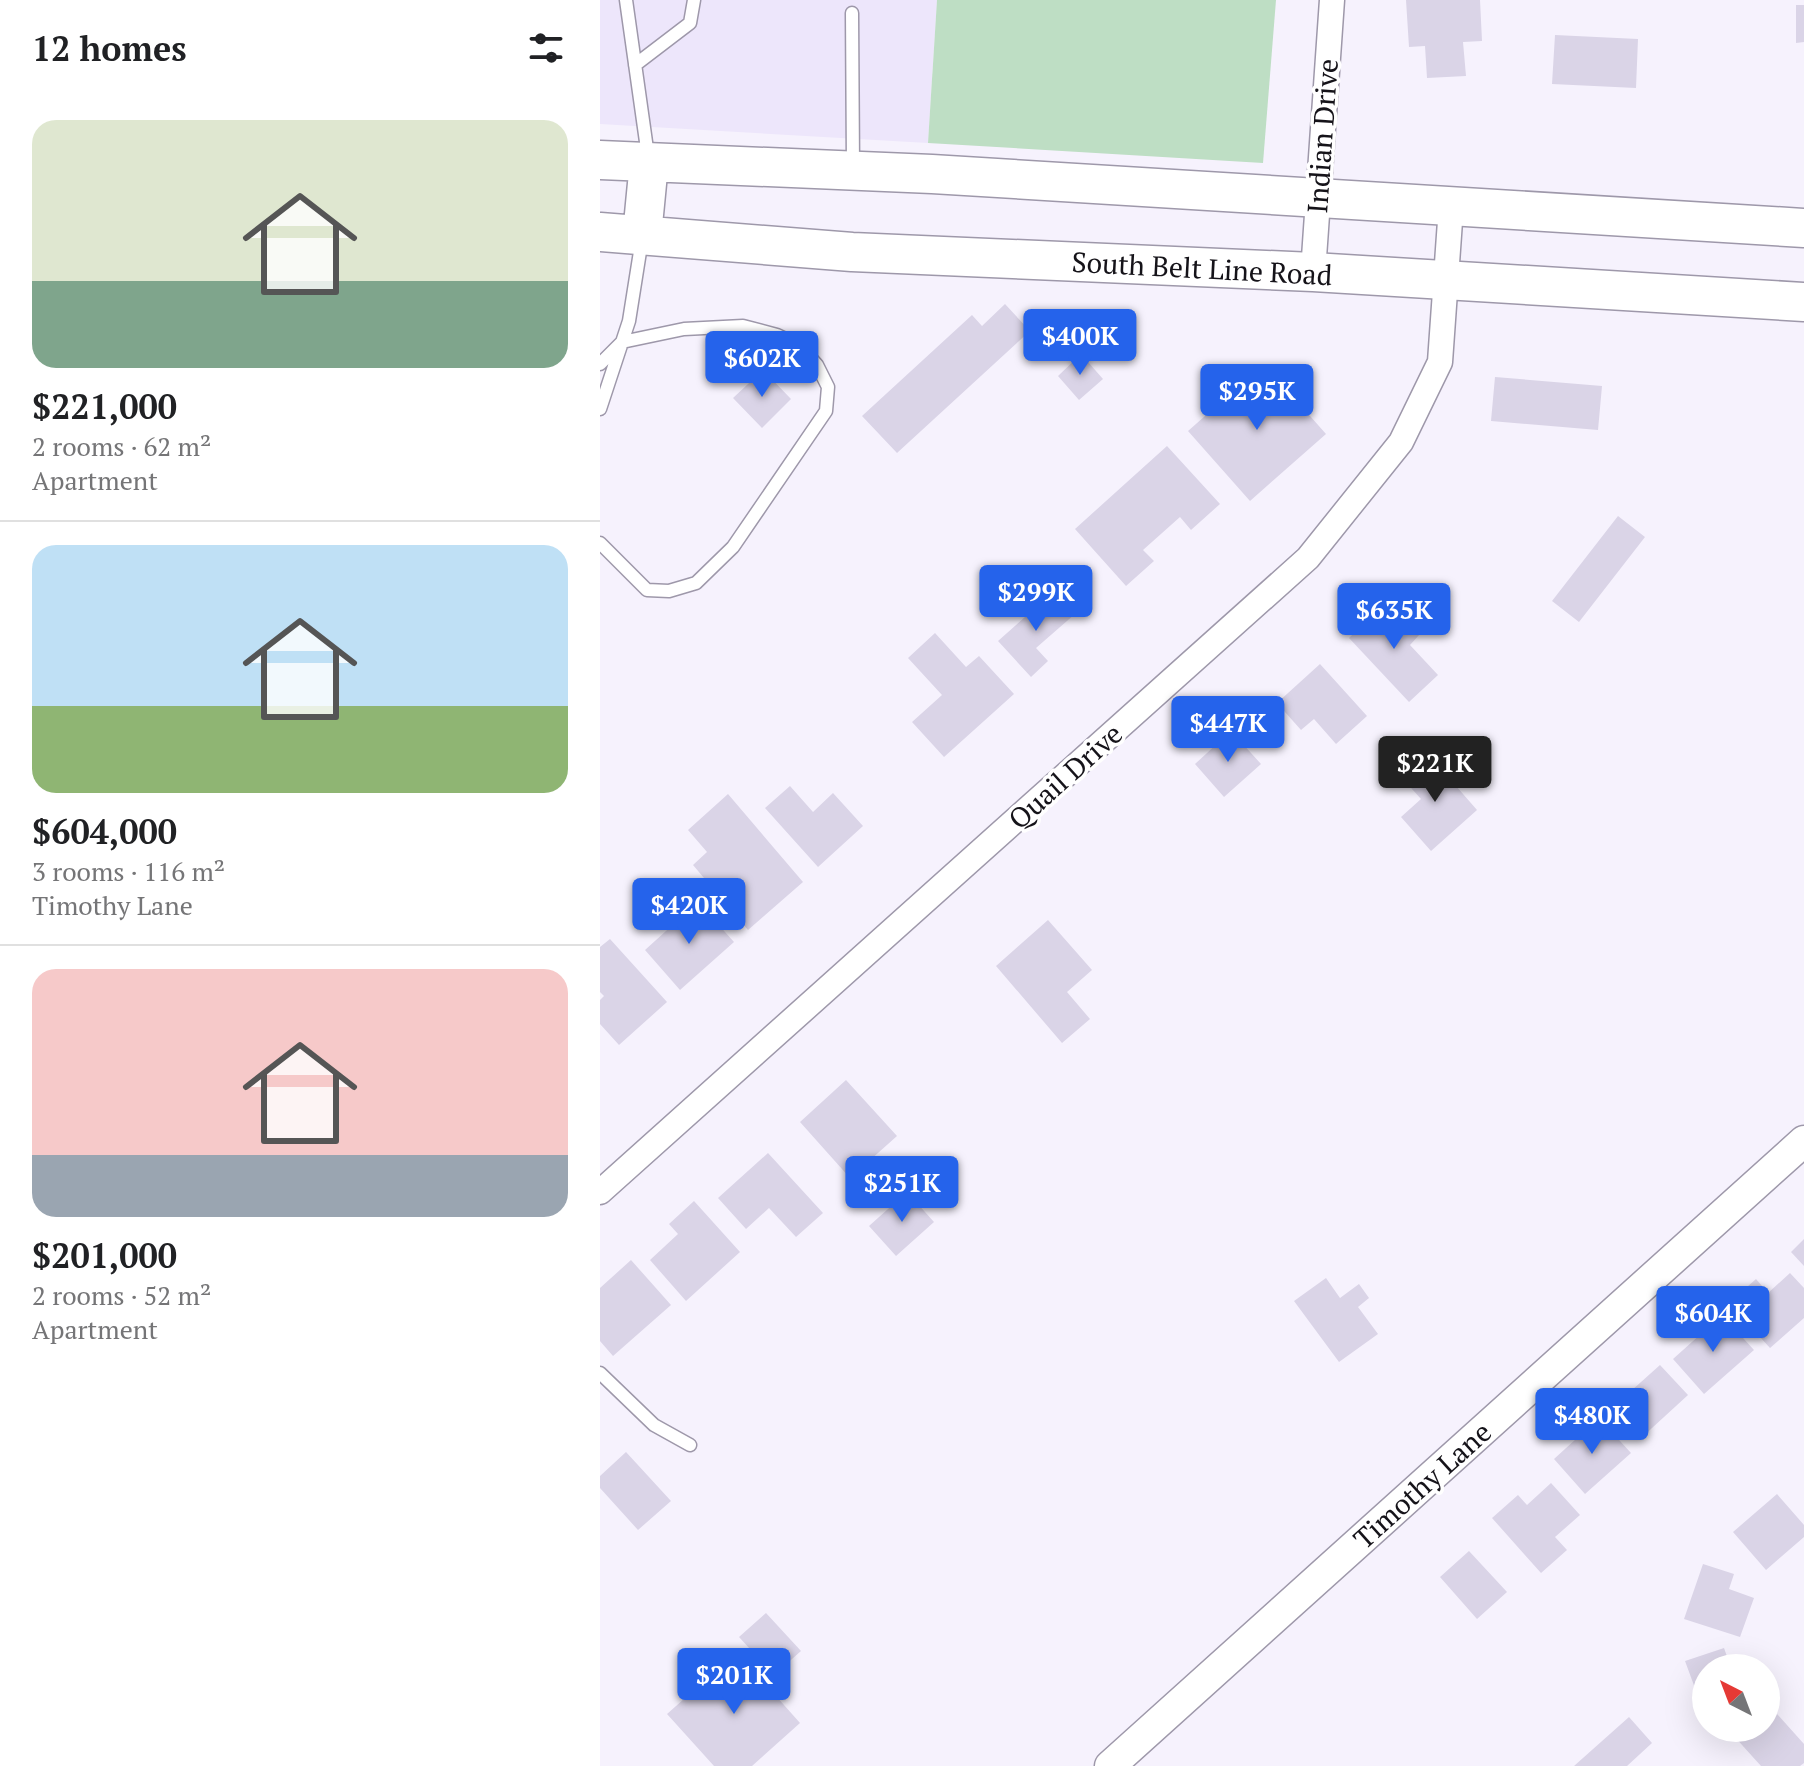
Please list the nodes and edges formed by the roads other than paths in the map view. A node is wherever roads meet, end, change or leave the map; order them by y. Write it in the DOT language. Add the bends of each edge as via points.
graph roads {
  1 [pos="626,0"];
  2 [pos="694,0"];
  3 [pos="1332,0"];
  4 [pos="852,13"];
  5 [pos="635,65"];
  6 [pos="600,160"];
  7 [pos="649,163"];
  8 [pos="854,170"];
  9 [pos="1318,198"];
  10 [pos="1451,207"];
  11 [pos="1804,228"];
  12 [pos="600,232"];
  13 [pos="642,235"];
  14 [pos="1313,272"];
  15 [pos="1446,281"];
  16 [pos="1804,302"];
  17 [pos="622,342"];
  18 [pos="600,364"];
  19 [pos="600,409"];
  20 [pos="600,543"];
  21 [pos="1804,1141"];
  22 [pos="600,1192"];
  23 [pos="600,1373"];
  24 [pos="690,1445"];
  25 [pos="1110,1766"];
  1 -- 5 [label="lane"];
  2 -- 5 [label="lane" via="690,23"];
  3 -- 9 [label="street, Indian Drive"];
  4 -- 8 [label="lane"];
  5 -- 7 [label="lane"];
  6 -- 7 [label="main road"];
  7 -- 8 [label="main road"];
  7 -- 13 [label="main road"];
  8 -- 9 [label="main road"];
  9 -- 10 [label="main road"];
  9 -- 14 [label="street, Indian Drive"];
  10 -- 11 [label="main road"];
  10 -- 15 [label="street, Quail Drive"];
  12 -- 13 [label="main road, South Belt Line Road"];
  13 -- 14 [label="main road, South Belt Line Road" via="852,252"];
  13 -- 17 [label="lane"];
  14 -- 15 [label="main road, South Belt Line Road"];
  15 -- 16 [label="main road, South Belt Line Road"];
  15 -- 22 [label="street, Quail Drive" via="1440,362 1401,442 1308,558"];
  17 -- 18 [label="lane"];
  17 -- 19 [label="lane"];
  17 -- 20 [label="lane" via="684,329 743,326 777,335 800,346 817,365 828,387 826,411 733,547 696,583 669,591 647,590"];
  21 -- 25 [label="street, Timothy Lane"];
  23 -- 24 [label="lane" via="654,1425"];
}
